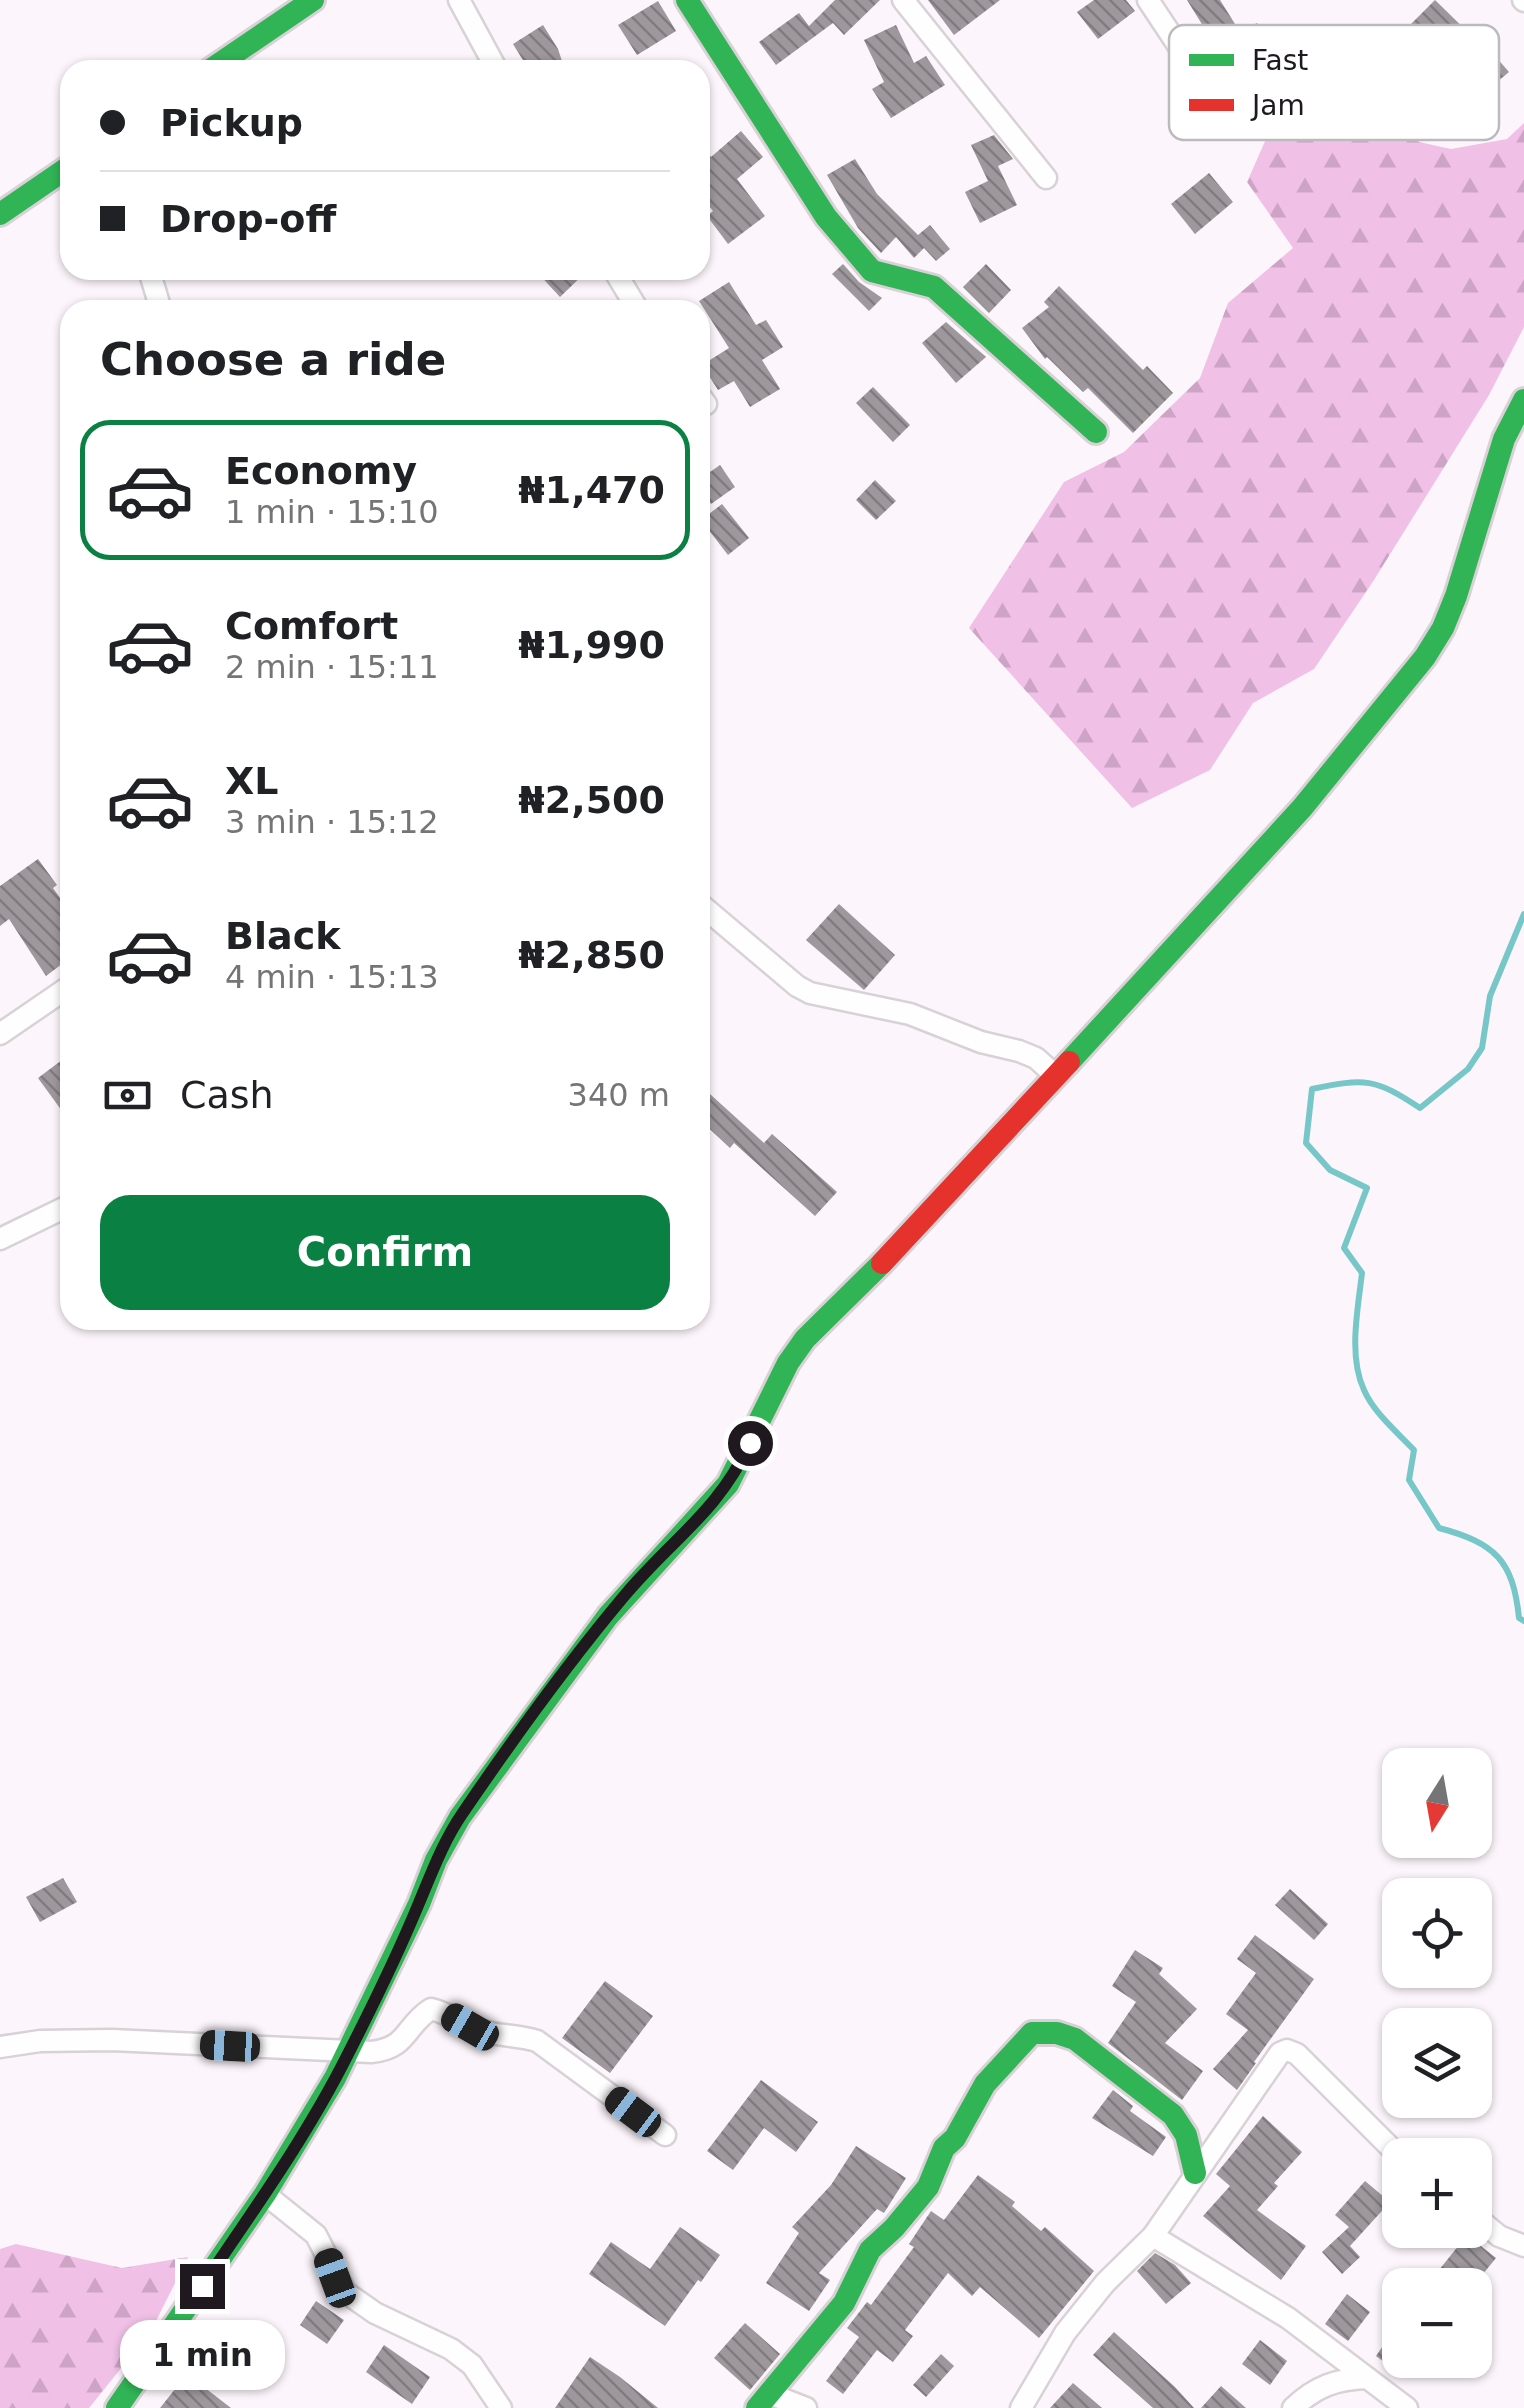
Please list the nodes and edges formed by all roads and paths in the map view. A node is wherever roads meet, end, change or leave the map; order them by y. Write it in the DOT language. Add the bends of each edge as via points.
graph roads {
  1 [pos="313,0"];
  2 [pos="459,0"];
  3 [pos="687,0"];
  4 [pos="903,0"];
  5 [pos="1148,0"];
  6 [pos="1169,32"];
  7 [pos="225,60"];
  8 [pos="492,60"];
  9 [pos="60,173"];
  10 [pos="1046,178"];
  11 [pos="0,214"];
  12 [pos="1524,400"];
  13 [pos="1096,432"];
  14 [pos="710,912"];
  15 [pos="60,993"];
  16 [pos="0,1034"];
  17 [pos="1056,1076"];
  18 [pos="60,1210"];
  19 [pos="0,1240"];
  20 [pos="0,2047"];
  21 [pos="349,2053"];
  22 [pos="665,2136"];
  23 [pos="1382,2140"];
  24 [pos="1195,2172"];
  25 [pos="265,2194"];
  26 [pos="1492,2230"];
  27 [pos="1154,2236"];
  28 [pos="1524,2246"];
  29 [pos="1367,2378"];
  30 [pos="764,2401"];
  31 [pos="116,2408"];
  32 [pos="501,2408"];
  33 [pos="806,2408"];
  34 [pos="1021,2408"];
  35 [pos="1293,2408"];
  36 [pos="1407,2408"];
  1 -- 7 [label="main road"];
  2 -- 8 [label="street"];
  3 -- 13 [label="main road" via="826,217 872,271 934,287"];
  4 -- 10 [label="street"];
  5 -- 6 [label="street"];
  9 -- 11 [label="main road"];
  12 -- 17 [label="main road" via="1504,439 1456,596 1426,657 1302,808"];
  14 -- 17 [label="street" via="810,993 910,1014 1036,1058"];
  15 -- 16 [label="street"];
  17 -- 21 [label="main road" via="924,1222 805,1339 728,1484 618,1604 460,1817"];
  18 -- 19 [label="street"];
  20 -- 21 [label="street" via="112,2040"];
  21 -- 22 [label="street" via="388,2050 424,2014 445,2012 485,2032 537,2041"];
  21 -- 25 [label="main road"];
  23 -- 24 [label="street" via="1287,2050"];
  24 -- 27 [label="street"];
  24 -- 30 [label="main road" via="1173,2115 1075,2039 1032,2033 985,2084 928,2187 870,2250 844,2302"];
  25 -- 31 [label="main road"];
  25 -- 32 [label="street" via="316,2235 345,2292 462,2357"];
  26 -- 28 [label="street"];
  27 -- 29 [label="street" via="1288,2318"];
  27 -- 34 [label="street" via="1091,2299"];
  29 -- 35 [label="street" via="1324,2385"];
  29 -- 36 [label="street"];
  30 -- 33 [label="street"];
}
